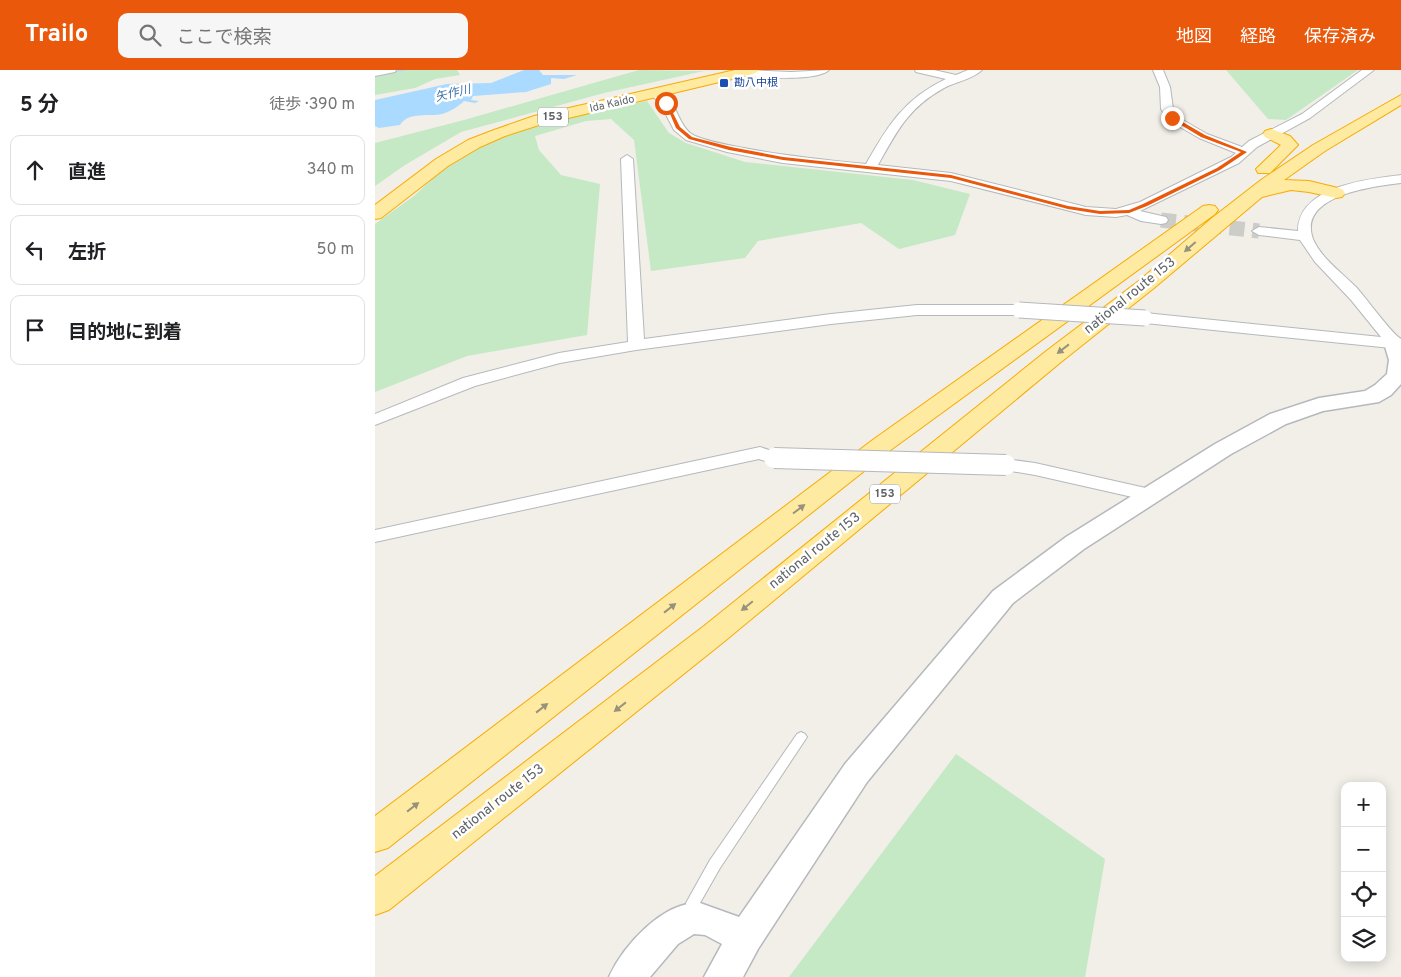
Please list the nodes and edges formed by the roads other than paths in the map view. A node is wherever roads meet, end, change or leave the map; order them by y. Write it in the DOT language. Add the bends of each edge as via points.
graph roads {
  1 [pos="391,70"];
  2 [pos="824,70"];
  3 [pos="920,70"];
  4 [pos="977,70"];
  5 [pos="1158,70"];
  6 [pos="1369,70"];
  7 [pos="748,72"];
  8 [pos="375,73"];
  9 [pos="956,78"];
  10 [pos="1401,89"];
  11 [pos="656,94"];
  12 [pos="1401,99"];
  13 [pos="1271,134"];
  14 [pos="1319,148"];
  15 [pos="1244,152"];
  16 [pos="627,158"];
  17 [pos="871,167"];
  18 [pos="1261,172"];
  19 [pos="1401,179"];
  20 [pos="1336,193"];
  21 [pos="1129,211"];
  22 [pos="375,214"];
  23 [pos="1161,220"];
  24 [pos="1219,222"];
  25 [pos="1259,231"];
  26 [pos="1305,236"];
  27 [pos="1398,343"];
  28 [pos="636,345"];
  29 [pos="375,420"];
  30 [pos="1150,495"];
  31 [pos="378,535"];
  32 [pos="801,737"];
  33 [pos="375,838"];
  34 [pos="375,898"];
  35 [pos="695,918"];
  36 [pos="745,938"];
  37 [pos="628,977"];
  38 [pos="723,977"];
  1 -- 8 [label="street"];
  2 -- 7 [label="street" via="791,75"];
  3 -- 9 [label="street"];
  4 -- 9 [label="street"];
  5 -- 15 [label="street" via="1172,118 1203,136"];
  6 -- 13 [label="street" via="1306,116"];
  7 -- 11 [label="highway, Ida Kaido / 153"];
  9 -- 17 [label="street" via="912,105 896,123"];
  10 -- 18 [label="highway, national route 153"];
  11 -- 17 [label="street" via="666,103 678,128 690,138 783,158"];
  11 -- 22 [label="highway, Ida Kaido / 153" via="535,121 487,138 439,164"];
  12 -- 14 [label="highway, national route 153 / 153"];
  13 -- 15 [label="street"];
  13 -- 18 [label="highway" via="1290,145"];
  14 -- 20 [label="highway" via="1298,172"];
  14 -- 24 [label="highway, national route 153 / 153"];
  15 -- 21 [label="street" via="1219,169"];
  16 -- 28 [label="street"];
  17 -- 21 [label="street" via="951,176 1077,210"];
  33 -- 18 [label="highway, national route 153, one-way" via="883,444"];
  19 -- 20 [label="street" via="1365,184"];
  20 -- 24 [label="highway" via="1302,185 1274,187"];
  20 -- 26 [label="street" via="1309,212"];
  21 -- 23 [label="street" via="1141,217"];
  24 -- 34 [label="highway, national route 153 / 153, one-way" via="1147,284 715,633"];
  25 -- 26 [label="street"];
  26 -- 27 [label="street" via="1319,258"];
  27 -- 28 [label="street, bridge" via="1145,318 1019,310 917,310"];
  27 -- 30 [label="street" via="1397,376 1383,390 1371,397 1319,405 1278,419"];
  28 -- 29 [label="street" via="559,358 469,382"];
  30 -- 31 [label="street, bridge" via="1005,465 774,458 760,453"];
  30 -- 36 [label="street" via="1075,543 1003,597 856,773"];
  32 -- 35 [label="lane" via="715,864 693,903"];
  35 -- 36 [label="street" via="719,924"];
  35 -- 37 [label="street" via="674,926"];
  36 -- 38 [label="street"];
}
